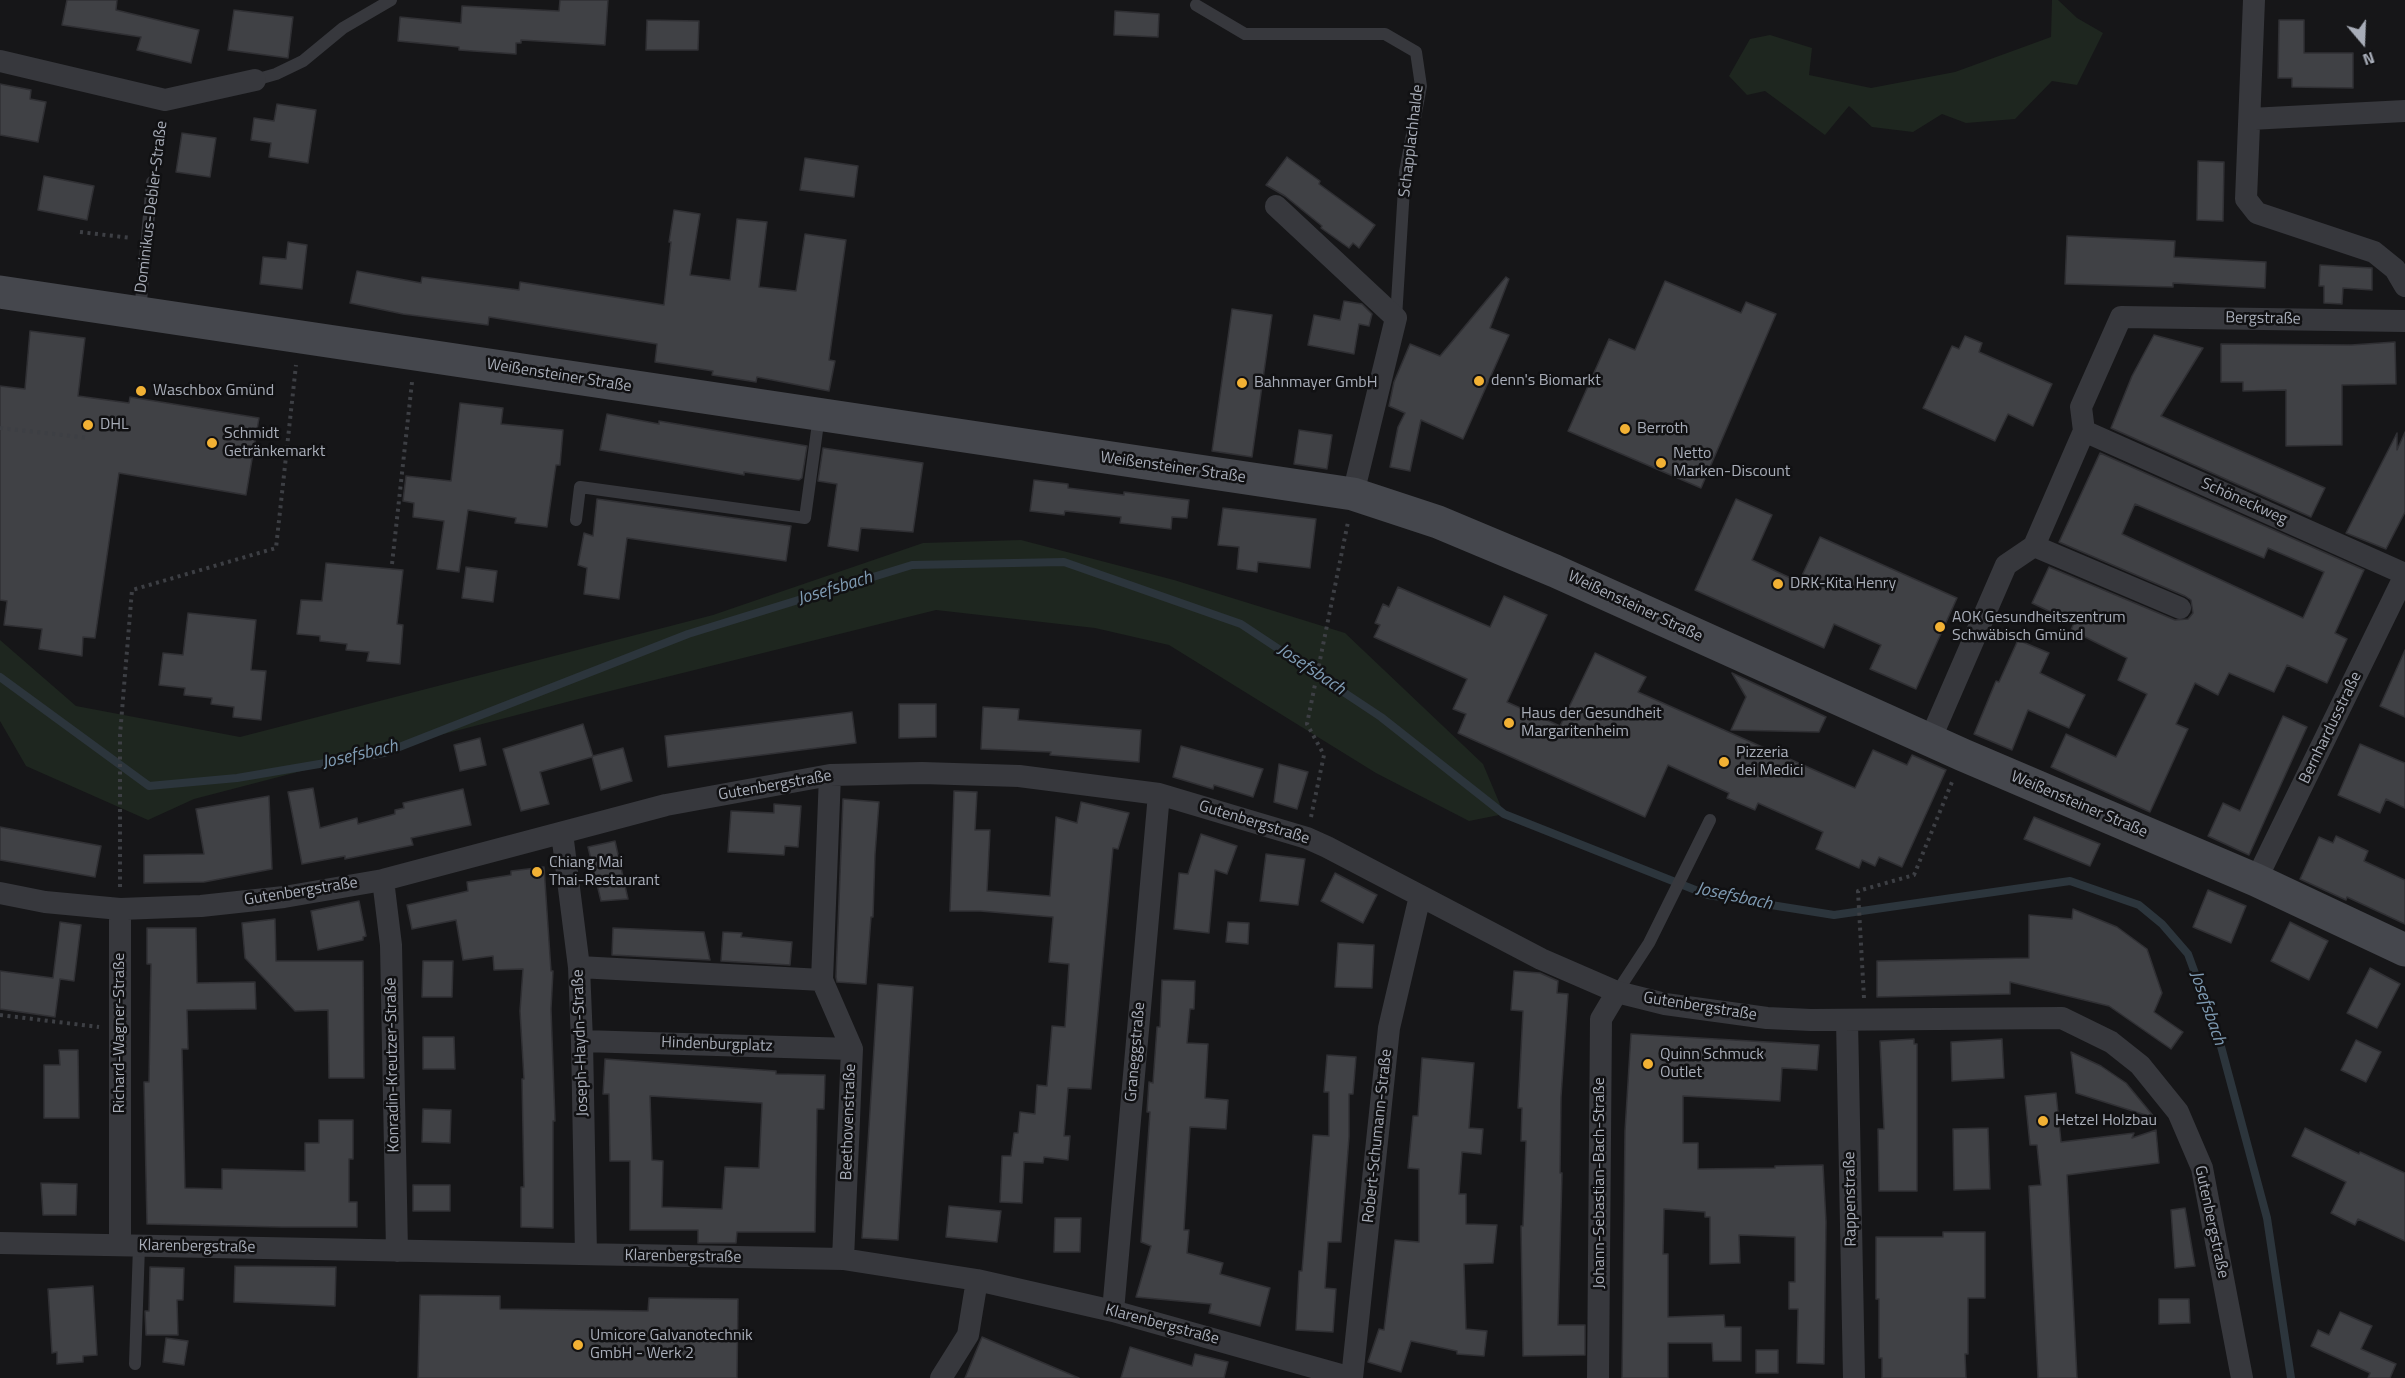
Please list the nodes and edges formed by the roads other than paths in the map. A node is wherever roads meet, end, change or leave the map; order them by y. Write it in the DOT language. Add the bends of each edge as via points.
graph roads {
  1 [pos="391,0"];
  2 [pos="2254,0"];
  3 [pos="1196,5"];
  4 [pos="0,61"];
  5 [pos="255,80"];
  6 [pos="2405,111"];
  7 [pos="2250,119"];
  8 [pos="152,182"];
  9 [pos="1276,206"];
  10 [pos="2405,286"];
  11 [pos="0,292"];
  12 [pos="139,313"];
  13 [pos="1396,318"];
  14 [pos="2405,321"];
  15 [pos="819,415"];
  16 [pos="2084,431"];
  17 [pos="1353,494"];
  18 [pos="576,520"];
  19 [pos="2034,546"];
  20 [pos="2405,575"];
  21 [pos="2180,608"];
  22 [pos="1930,740"];
  23 [pos="830,775"];
  24 [pos="1159,794"];
  25 [pos="1710,820"];
  26 [pos="562,833"];
  27 [pos="383,880"];
  28 [pos="2256,880"];
  29 [pos="0,893"];
  30 [pos="1420,896"];
  31 [pos="120,909"];
  32 [pos="2405,950"];
  33 [pos="579,967"];
  34 [pos="822,980"];
  35 [pos="1617,992"];
  36 [pos="1856,1020"];
  37 [pos="582,1041"];
  38 [pos="852,1049"];
  39 [pos="0,1243"];
  40 [pos="130,1246"];
  41 [pos="397,1251"];
  42 [pos="586,1254"];
  43 [pos="843,1259"];
  44 [pos="977,1280"];
  45 [pos="1113,1311"];
  46 [pos="135,1364"];
  47 [pos="941,1378"];
  48 [pos="1352,1378"];
  49 [pos="1598,1378"];
  50 [pos="1854,1378"];
  51 [pos="2242,1378"];
  1 -- 5 [label="lane" via="343,28 303,61"];
  2 -- 7 [label="street"];
  3 -- 13 [label="lane, Schapplachhalde" via="1245,34 1385,34 1416,52 1421,86 1405,172"];
  4 -- 5 [label="street, Dominikus-Debler-Straße" via="165,100"];
  6 -- 7 [label="street"];
  7 -- 10 [label="street" via="2246,199 2257,213 2374,252 2395,268"];
  8 -- 12 [label="lane, Dominikus-Debler-Straße"];
  9 -- 13 [label="street"];
  11 -- 12 [label="main road, Weißensteiner Straße"];
  12 -- 15 [label="main road, Weißensteiner Straße"];
  13 -- 17 [label="street, Schapplachhalde"];
  14 -- 16 [label="street, Bergstraße" via="2121,317 2080,407"];
  15 -- 17 [label="main road, Weißensteiner Straße"];
  15 -- 18 [label="lane" via="805,518 580,488"];
  16 -- 19 [label="street"];
  16 -- 20 [label="street, Schöneckweg"];
  17 -- 22 [label="main road, Weißensteiner Straße" via="1438,522 1555,571"];
  19 -- 21 [label="street"];
  19 -- 22 [label="street" via="2006,565"];
  20 -- 28 [label="street, Bernhardusstraße"];
  22 -- 28 [label="main road, Weißensteiner Straße"];
  23 -- 24 [label="street, Gutenbergstraße" via="1019,776"];
  23 -- 26 [label="street, Gutenbergstraße" via="666,804"];
  23 -- 34 [label="street, Beethovenstraße"];
  24 -- 30 [label="street, Gutenbergstraße" via="1307,838"];
  24 -- 45 [label="street, Graneggstraße"];
  25 -- 35 [label="lane" via="1649,943"];
  26 -- 27 [label="street, Gutenbergstraße"];
  26 -- 33 [label="street, Joseph-Haydn-Straße"];
  27 -- 31 [label="street, Gutenbergstraße" via="201,906"];
  27 -- 41 [label="street, Konradin-Kreutzer-Straße" via="391,945"];
  28 -- 32 [label="main road, Weißensteiner Straße"];
  29 -- 31 [label="street, Gutenbergstraße"];
  30 -- 35 [label="street, Gutenbergstraße" via="1541,959"];
  30 -- 48 [label="street, Robert-Schumann-Straße" via="1389,1028"];
  31 -- 40 [label="street, Richard-Wagner-Straße" via="120,1030"];
  33 -- 34 [label="street"];
  33 -- 37 [label="street, Joseph-Haydn-Straße"];
  34 -- 38 [label="street, Beethovenstraße"];
  35 -- 36 [label="street, Gutenbergstraße" via="1665,1004 1767,1018"];
  35 -- 49 [label="street, Johann-Sebastian-Bach-Straße" via="1601,1019"];
  36 -- 50 [label="street, Rappenstraße"];
  36 -- 51 [label="street, Gutenbergstraße" via="2062,1018 2111,1042 2140,1065 2178,1112 2202,1168"];
  37 -- 38 [label="street, Hindenburgplatz"];
  37 -- 42 [label="street, Joseph-Haydn-Straße"];
  38 -- 43 [label="street, Beethovenstraße"];
  39 -- 40 [label="street, Klarenbergstraße"];
  40 -- 41 [label="street, Klarenbergstraße"];
  40 -- 46 [label="lane"];
  41 -- 42 [label="street, Klarenbergstraße"];
  42 -- 43 [label="street, Klarenbergstraße"];
  43 -- 44 [label="street, Klarenbergstraße"];
  44 -- 45 [label="street, Klarenbergstraße"];
  44 -- 47 [label="street" via="968,1335"];
  45 -- 48 [label="street, Klarenbergstraße"];
}
